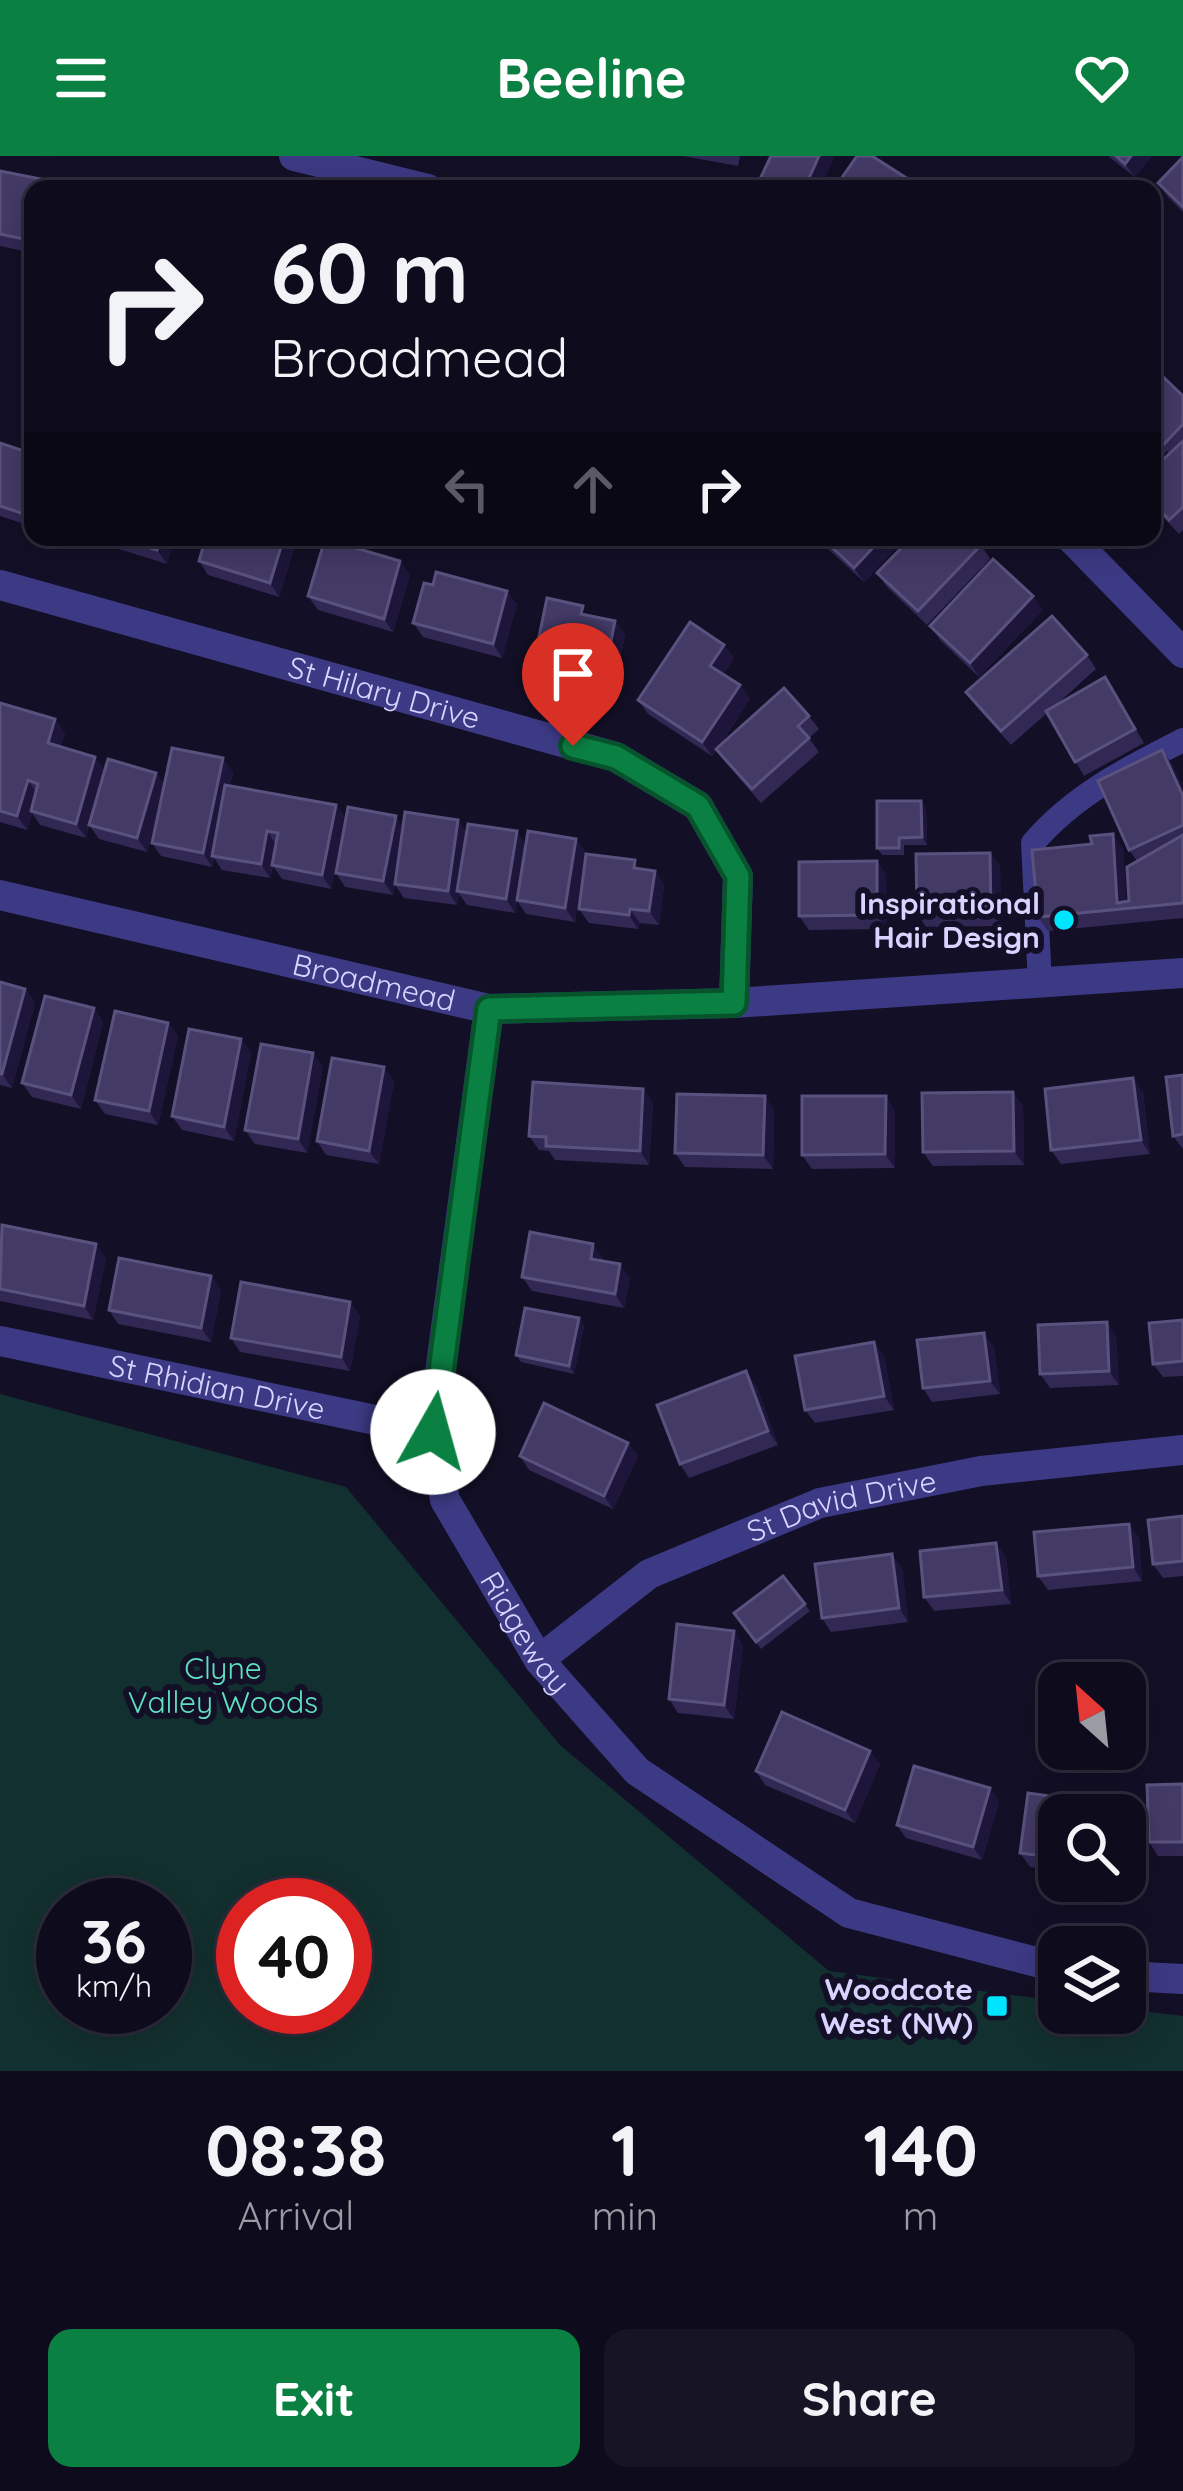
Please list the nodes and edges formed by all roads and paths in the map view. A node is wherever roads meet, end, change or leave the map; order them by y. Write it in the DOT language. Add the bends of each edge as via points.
graph roads {
  1 [pos="295,156"];
  2 [pos="392,180"];
  3 [pos="1079,546"];
  4 [pos="0,585"];
  5 [pos="1183,653"];
  6 [pos="1183,740"];
  7 [pos="0,896"];
  8 [pos="1183,973"];
  9 [pos="1040,984"];
  10 [pos="734,1003"];
  11 [pos="489,1009"];
  12 [pos="0,1341"];
  13 [pos="433,1432"];
  14 [pos="1183,1450"];
  15 [pos="538,1660"];
  16 [pos="1038,1962"];
  17 [pos="1146,1977"];
  18 [pos="1183,1979"];
  1 -- 2 [label="street"];
  3 -- 5 [label="street"];
  4 -- 10 [label="street, St Hilary Drive" via="616,757 698,806 738,876"];
  6 -- 9 [label="lane" via="1060,812 1034,843"];
  7 -- 11 [label="street, Broadmead"];
  8 -- 9 [label="street, Broadmead"];
  9 -- 10 [label="street, Broadmead"];
  10 -- 11 [label="street, Broadmead"];
  11 -- 13 [label="street, Ridgeway"];
  12 -- 13 [label="street, St Rhidian Drive"];
  13 -- 15 [label="street, Ridgeway" via="445,1500"];
  14 -- 15 [label="street, St David Drive" via="981,1471 820,1504 649,1574"];
  15 -- 16 [label="street, Ridgeway" via="637,1771 849,1913"];
  17 -- 18 [label="street"];
}
